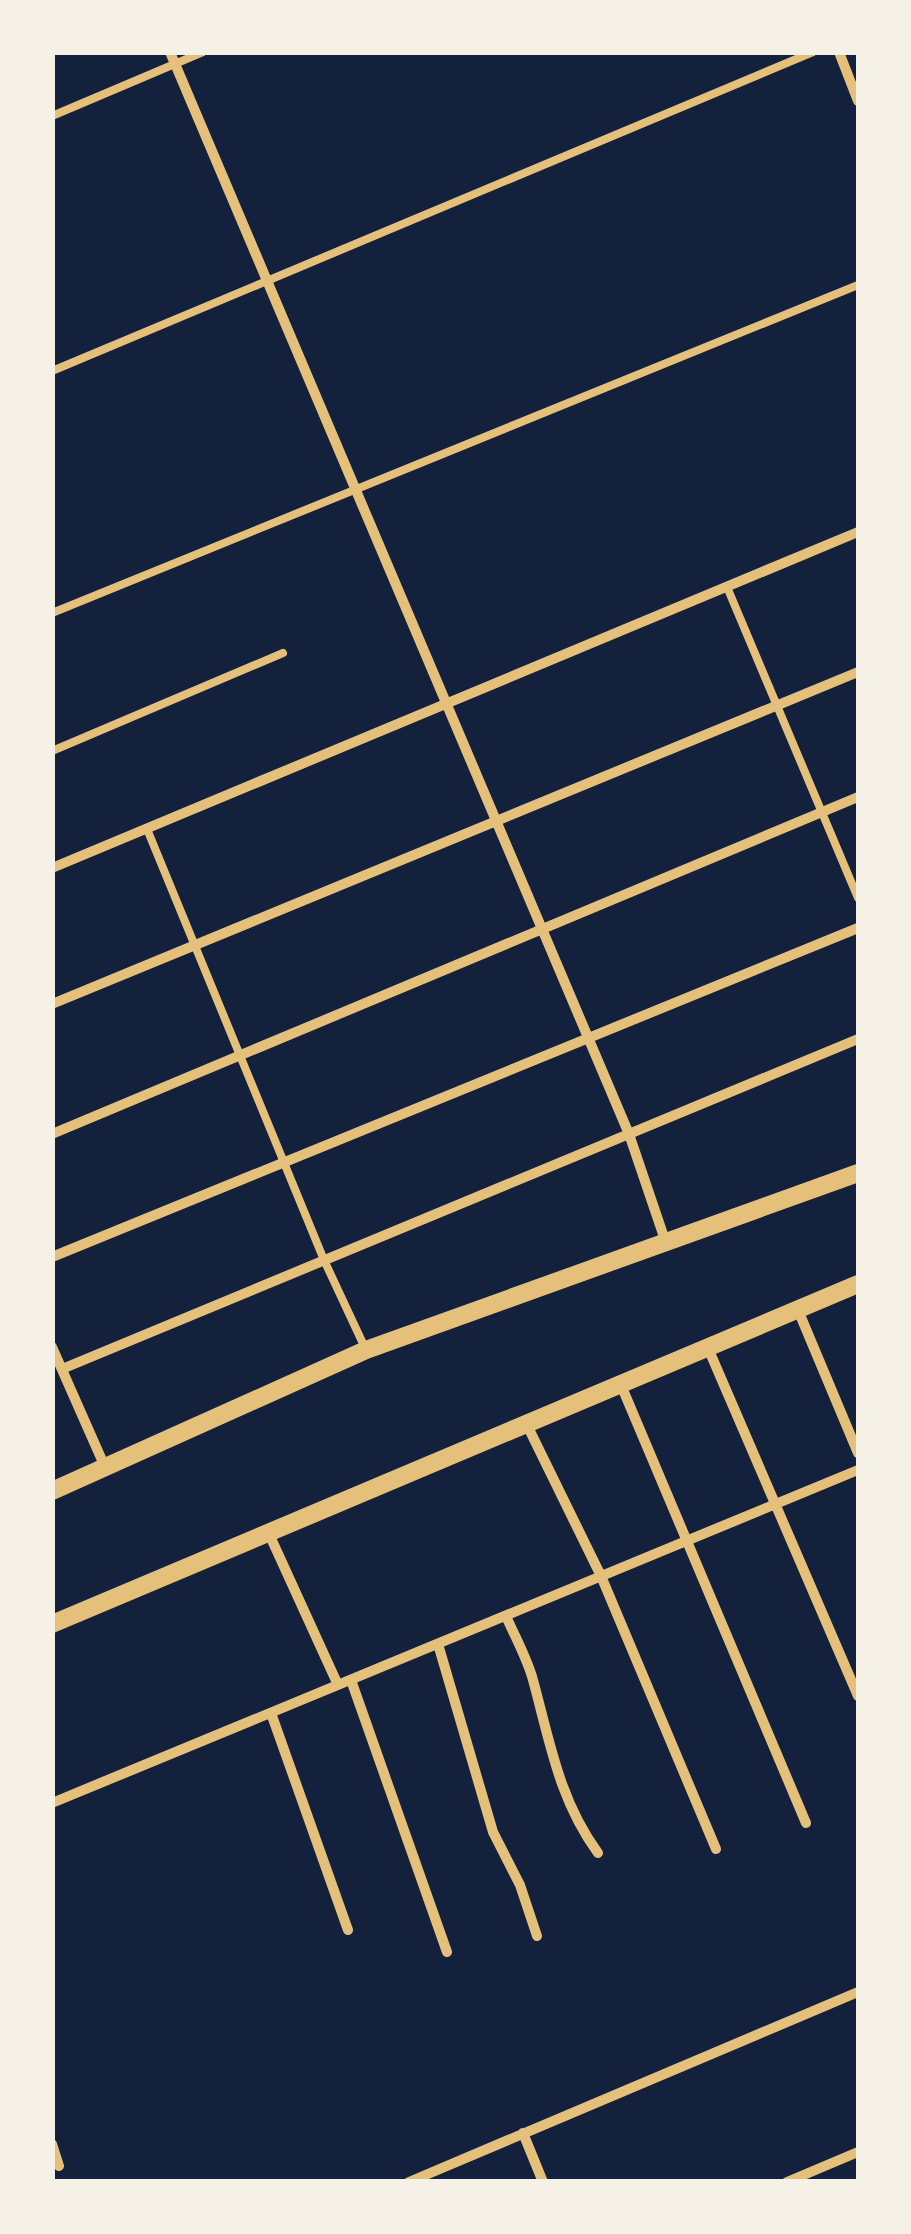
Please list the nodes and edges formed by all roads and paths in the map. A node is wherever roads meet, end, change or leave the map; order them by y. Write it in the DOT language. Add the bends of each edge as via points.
graph roads {
  1 [pos="170,52"];
  2 [pos="203,52"];
  3 [pos="813,52"];
  4 [pos="839,52"];
  5 [pos="175,64"];
  6 [pos="858,101"];
  7 [pos="52,116"];
  8 [pos="266,280"];
  9 [pos="858,284"];
  10 [pos="52,372"];
  11 [pos="355,490"];
  12 [pos="858,532"];
  13 [pos="727,587"];
  14 [pos="52,613"];
  15 [pos="282,653"];
  16 [pos="858,672"];
  17 [pos="446,704"];
  18 [pos="777,706"];
  19 [pos="52,751"];
  20 [pos="858,798"];
  21 [pos="822,812"];
  22 [pos="496,821"];
  23 [pos="148,829"];
  24 [pos="52,868"];
  25 [pos="858,898"];
  26 [pos="858,928"];
  27 [pos="542,929"];
  28 [pos="195,945"];
  29 [pos="52,1004"];
  30 [pos="588,1038"];
  31 [pos="858,1039"];
  32 [pos="240,1056"];
  33 [pos="52,1134"];
  34 [pos="629,1134"];
  35 [pos="284,1162"];
  36 [pos="858,1174"];
  37 [pos="667,1244"];
  38 [pos="52,1257"];
  39 [pos="324,1260"];
  40 [pos="858,1284"];
  41 [pos="798,1310"];
  42 [pos="52,1347"];
  43 [pos="708,1348"];
  44 [pos="366,1350"];
  45 [pos="62,1369"];
  46 [pos="621,1385"];
  47 [pos="527,1425"];
  48 [pos="858,1453"];
  49 [pos="106,1467"];
  50 [pos="858,1470"];
  51 [pos="52,1491"];
  52 [pos="776,1506"];
  53 [pos="270,1536"];
  54 [pos="688,1540"];
  55 [pos="602,1576"];
  56 [pos="506,1616"];
  57 [pos="52,1624"];
  58 [pos="438,1644"];
  59 [pos="351,1680"];
  60 [pos="338,1685"];
  61 [pos="858,1696"];
  62 [pos="271,1713"];
  63 [pos="52,1804"];
  64 [pos="806,1822"];
  65 [pos="716,1849"];
  66 [pos="598,1854"];
  67 [pos="348,1930"];
  68 [pos="537,1936"];
  69 [pos="447,1952"];
  70 [pos="858,1992"];
  71 [pos="524,2133"];
  72 [pos="52,2144"];
  73 [pos="858,2152"];
  74 [pos="59,2166"];
  75 [pos="409,2182"];
  76 [pos="543,2182"];
  77 [pos="787,2182"];
  1 -- 5 [label="street"];
  2 -- 5 [label="lane"];
  3 -- 8 [label="lane"];
  4 -- 6 [label="street"];
  5 -- 7 [label="lane"];
  5 -- 8 [label="street"];
  8 -- 10 [label="lane"];
  8 -- 11 [label="street"];
  9 -- 11 [label="lane"];
  11 -- 14 [label="lane"];
  11 -- 17 [label="street"];
  12 -- 13 [label="street"];
  13 -- 17 [label="street"];
  13 -- 18 [label="lane"];
  15 -- 19 [label="lane"];
  16 -- 18 [label="street"];
  17 -- 22 [label="street"];
  17 -- 23 [label="street"];
  18 -- 21 [label="lane"];
  18 -- 22 [label="street"];
  20 -- 21 [label="street"];
  21 -- 25 [label="lane"];
  21 -- 27 [label="street"];
  22 -- 27 [label="street"];
  22 -- 28 [label="street"];
  23 -- 24 [label="street"];
  23 -- 28 [label="lane"];
  26 -- 30 [label="street"];
  27 -- 30 [label="street"];
  27 -- 32 [label="street"];
  28 -- 29 [label="street"];
  28 -- 32 [label="lane"];
  30 -- 34 [label="street"];
  30 -- 35 [label="street"];
  31 -- 34 [label="street"];
  32 -- 33 [label="street"];
  32 -- 35 [label="lane"];
  34 -- 37 [label="street"];
  34 -- 39 [label="street"];
  35 -- 38 [label="street"];
  35 -- 39 [label="lane"];
  36 -- 37 [label="street"];
  37 -- 44 [label="street"];
  39 -- 44 [label="lane"];
  39 -- 45 [label="street"];
  40 -- 41 [label="street"];
  41 -- 43 [label="street"];
  41 -- 48 [label="street"];
  42 -- 45 [label="street"];
  43 -- 46 [label="street"];
  43 -- 52 [label="street"];
  44 -- 49 [label="street"];
  45 -- 49 [label="street"];
  46 -- 47 [label="street"];
  46 -- 54 [label="street"];
  47 -- 53 [label="street"];
  47 -- 55 [label="street"];
  49 -- 51 [label="street"];
  50 -- 52 [label="street"];
  52 -- 54 [label="street"];
  52 -- 61 [label="street"];
  53 -- 57 [label="street"];
  53 -- 60 [label="street"];
  54 -- 55 [label="street"];
  54 -- 64 [label="street"];
  55 -- 56 [label="street"];
  55 -- 65 [label="street"];
  56 -- 58 [label="street"];
  56 -- 66 [label="street" via="534,1682 565,1796"];
  58 -- 59 [label="street"];
  58 -- 68 [label="street" via="493,1832"];
  59 -- 60 [label="street"];
  59 -- 69 [label="street"];
  60 -- 62 [label="street"];
  62 -- 63 [label="street"];
  62 -- 67 [label="street"];
  70 -- 71 [label="street"];
  71 -- 75 [label="street"];
  71 -- 76 [label="street"];
  72 -- 74 [label="street"];
  73 -- 77 [label="street"];
}
